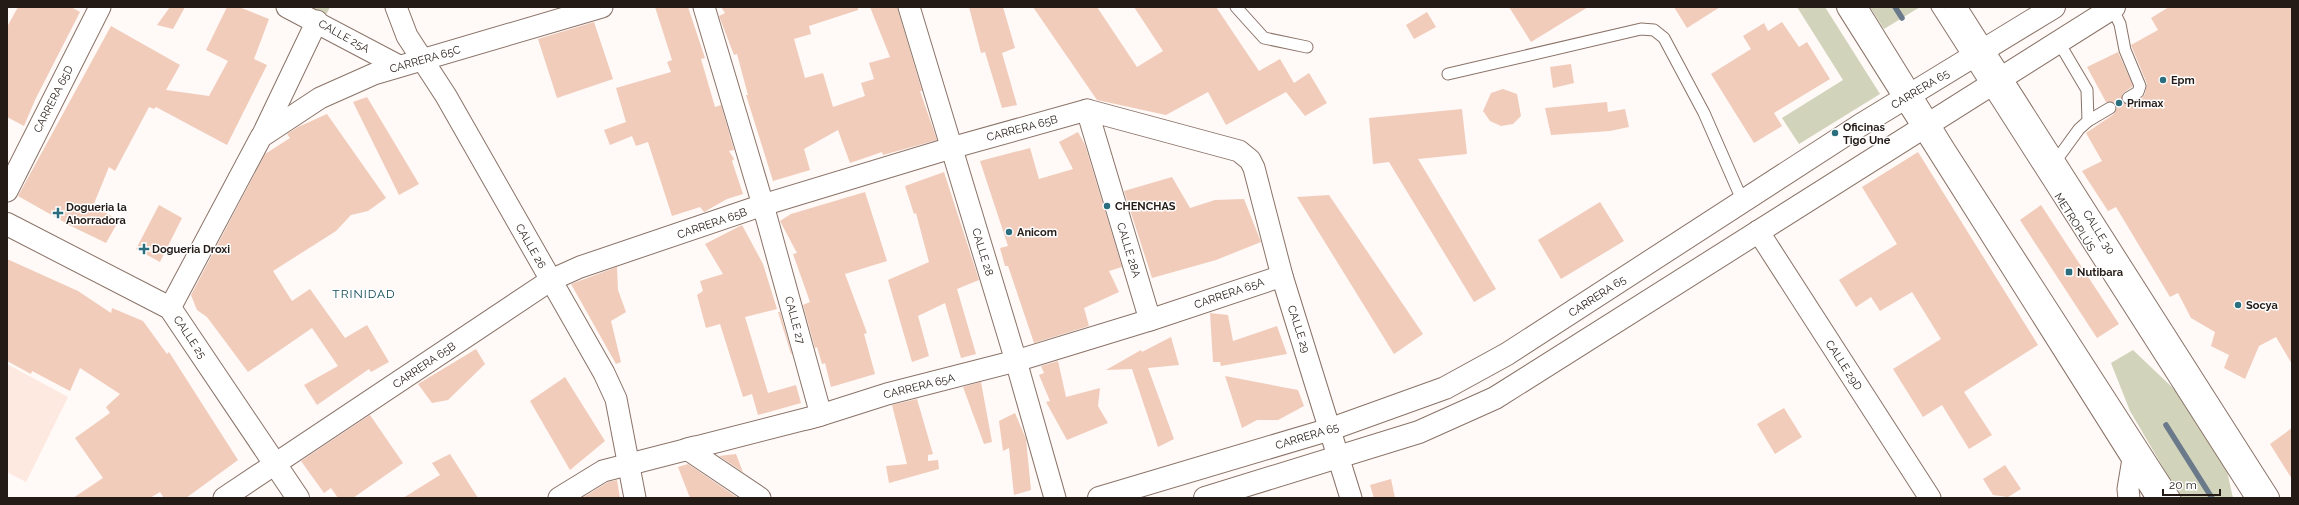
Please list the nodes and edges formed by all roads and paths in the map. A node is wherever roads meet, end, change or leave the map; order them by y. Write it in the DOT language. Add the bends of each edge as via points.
graph roads {
  1 [pos="100,7"];
  2 [pos="288,7"];
  3 [pos="396,7"];
  4 [pos="602,7"];
  5 [pos="704,7"];
  6 [pos="909,7"];
  7 [pos="1236,7"];
  8 [pos="1848,7"];
  9 [pos="1862,7"];
  10 [pos="1937,7"];
  11 [pos="1955,7"];
  12 [pos="2054,7"];
  13 [pos="2113,8"];
  14 [pos="317,21"];
  15 [pos="2058,42"];
  16 [pos="1307,47"];
  17 [pos="1976,55"];
  18 [pos="421,60"];
  19 [pos="399,66"];
  20 [pos="1448,74"];
  21 [pos="1994,82"];
  22 [pos="1910,95"];
  23 [pos="2128,98"];
  24 [pos="2110,108"];
  25 [pos="1087,110"];
  26 [pos="2088,121"];
  27 [pos="1929,124"];
  28 [pos="261,137"];
  29 [pos="951,148"];
  30 [pos="2055,162"];
  31 [pos="7,191"];
  32 [pos="1743,202"];
  33 [pos="763,206"];
  34 [pos="7,224"];
  35 [pos="1758,231"];
  36 [pos="1282,276"];
  37 [pos="551,280"];
  38 [pos="170,308"];
  39 [pos="1150,320"];
  40 [pos="1016,361"];
  41 [pos="821,415"];
  42 [pos="1331,429"];
  43 [pos="687,450"];
  44 [pos="1339,457"];
  45 [pos="2133,459"];
  46 [pos="275,464"];
  47 [pos="630,464"];
  48 [pos="224,498"];
  49 [pos="298,498"];
  50 [pos="559,498"];
  51 [pos="635,498"];
  52 [pos="760,498"];
  53 [pos="1055,498"];
  54 [pos="1099,498"];
  55 [pos="1205,498"];
  56 [pos="1350,498"];
  57 [pos="1930,498"];
  58 [pos="2129,498"];
  59 [pos="2158,498"];
  60 [pos="2175,498"];
  61 [pos="2251,498"];
  62 [pos="2268,498"];
  1 -- 31 [label="street, CARRERA 65D"];
  2 -- 14 [label="street, CALLE 25A"];
  3 -- 18 [label="street, CALLE 26" via="407,36"];
  4 -- 18 [label="street, CARRERA 65C"];
  5 -- 33 [label="street, CALLE 27"];
  6 -- 29 [label="street, CALLE 28"];
  7 -- 16 [label="lane" via="1264,38"];
  8 -- 22 [label="main road"];
  9 -- 22 [label="lane"];
  10 -- 17 [label="lane"];
  11 -- 17 [label="main road, CALLE 30"];
  12 -- 17 [label="main road, CARRERA 65"];
  13 -- 15 [label="main road"];
  13 -- 23 [label="lane" via="2120,24 2125,50 2140,86 2138,92"];
  14 -- 19 [label="street, CALLE 25A"];
  14 -- 28 [label="street, CARRERA 65C"];
  15 -- 21 [label="main road"];
  15 -- 26 [label="lane" via="2087,90"];
  17 -- 21 [label="main road, CALLE 30"];
  17 -- 22 [label="main road, CARRERA 65"];
  18 -- 19 [label="street, CARRERA 65C"];
  18 -- 37 [label="street, CALLE 26" via="446,96"];
  19 -- 28 [label="street, CARRERA 65C" via="320,98"];
  20 -- 32 [label="lane" via="1642,29 1654,30 1664,38 1704,113"];
  21 -- 27 [label="main road"];
  21 -- 30 [label="main road, CALLE 30"];
  21 -- 61 [label="lane, METROPLÚS"];
  22 -- 27 [label="main road"];
  22 -- 32 [label="main road, CARRERA 65"];
  24 -- 26 [label="lane"];
  25 -- 29 [label="street, CARRERA 65B"];
  25 -- 36 [label="street, CALLE 29" via="1239,151 1250,160"];
  25 -- 39 [label="street, CALLE 28A"];
  26 -- 30 [label="lane"];
  27 -- 35 [label="main road"];
  27 -- 45 [label="main road"];
  27 -- 60 [label="lane"];
  28 -- 38 [label="street, CARRERA 65C"];
  29 -- 33 [label="street, CARRERA 65B"];
  29 -- 40 [label="street, CALLE 28"];
  30 -- 62 [label="main road, CALLE 30"];
  32 -- 42 [label="main road, CARRERA 65" via="1479,370 1438,391"];
  33 -- 37 [label="street, CARRERA 65B" via="580,267"];
  33 -- 41 [label="street, CALLE 27"];
  34 -- 38 [label="main road, CALLE 25"];
  35 -- 44 [label="main road" via="1495,398 1419,432"];
  35 -- 57 [label="street, CALLE 29D"];
  36 -- 39 [label="street, CARRERA 65A"];
  36 -- 42 [label="street, CALLE 29"];
  37 -- 46 [label="street, CARRERA 65B"];
  37 -- 47 [label="street, CALLE 26" via="604,373 616,400"];
  38 -- 46 [label="main road, CALLE 25"];
  39 -- 40 [label="street, CARRERA 65A"];
  40 -- 41 [label="street, CARRERA 65A" via="887,394"];
  40 -- 53 [label="street, CALLE 28"];
  41 -- 43 [label="street, CARRERA 65A"];
  42 -- 44 [label="street, CALLE 29"];
  42 -- 54 [label="main road, CARRERA 65"];
  43 -- 47 [label="street, CARRERA 65A"];
  43 -- 52 [label="street"];
  44 -- 55 [label="main road"];
  44 -- 56 [label="street, CALLE 29"];
  45 -- 58 [label="street"];
  45 -- 59 [label="main road"];
  46 -- 48 [label="street, CARRERA 65B"];
  46 -- 49 [label="main road, CALLE 25"];
  47 -- 50 [label="street, CARRERA 65A" via="603,471"];
  47 -- 51 [label="street, CALLE 26"];
}
